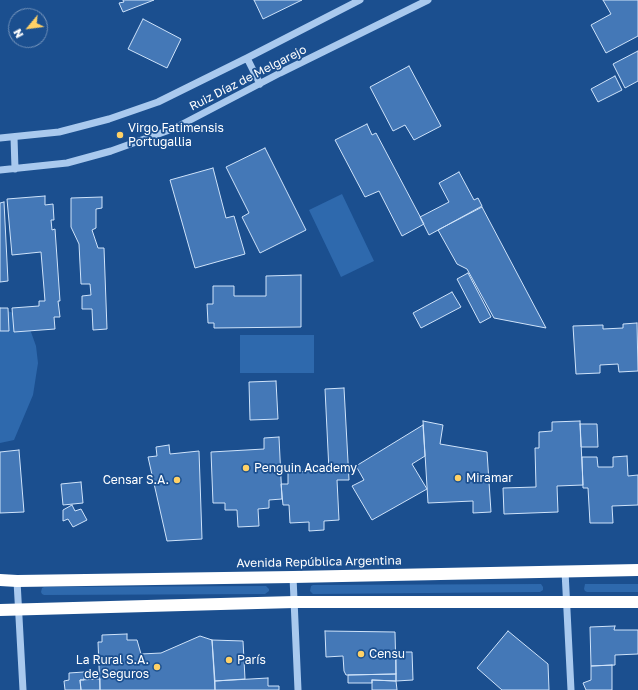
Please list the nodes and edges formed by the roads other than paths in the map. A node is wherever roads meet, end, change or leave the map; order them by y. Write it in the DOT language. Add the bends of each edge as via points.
graph roads {
  1 [pos="360,0"];
  2 [pos="428,0"];
  3 [pos="247,58"];
  4 [pos="260,84"];
  5 [pos="14,137"];
  6 [pos="0,138"];
  7 [pos="15,169"];
  8 [pos="0,170"];
  9 [pos="638,570"];
  10 [pos="565,571"];
  11 [pos="293,577"];
  12 [pos="0,580"];
  13 [pos="17,581"];
  14 [pos="294,602"];
  15 [pos="567,602"];
  16 [pos="638,602"];
  17 [pos="0,610"];
  18 [pos="18,610"];
  19 [pos="23,690"];
  20 [pos="298,690"];
  21 [pos="571,690"];
  1 -- 3 [label="street, Ruiz Díaz de Melgarejo"];
  2 -- 4 [label="street, Ruiz Díaz de Melgarejo"];
  3 -- 4 [label="street"];
  3 -- 5 [label="street, Ruiz Díaz de Melgarejo" via="158,102 109,119 60,132"];
  4 -- 7 [label="street, Ruiz Díaz de Melgarejo" via="175,128 118,148 67,163"];
  5 -- 6 [label="street, Ruiz Díaz de Melgarejo"];
  5 -- 7 [label="street"];
  7 -- 8 [label="street, Ruiz Díaz de Melgarejo"];
  9 -- 10 [label="highway, Avenida República Argentina"];
  10 -- 11 [label="highway, Avenida República Argentina"];
  10 -- 15 [label="street"];
  11 -- 13 [label="highway, Avenida República Argentina"];
  11 -- 14 [label="street"];
  12 -- 13 [label="highway, Avenida República Argentina"];
  13 -- 18 [label="street"];
  14 -- 15 [label="highway"];
  14 -- 18 [label="highway"];
  14 -- 20 [label="street"];
  15 -- 16 [label="highway"];
  15 -- 21 [label="street"];
  17 -- 18 [label="highway"];
  18 -- 19 [label="street"];
}
